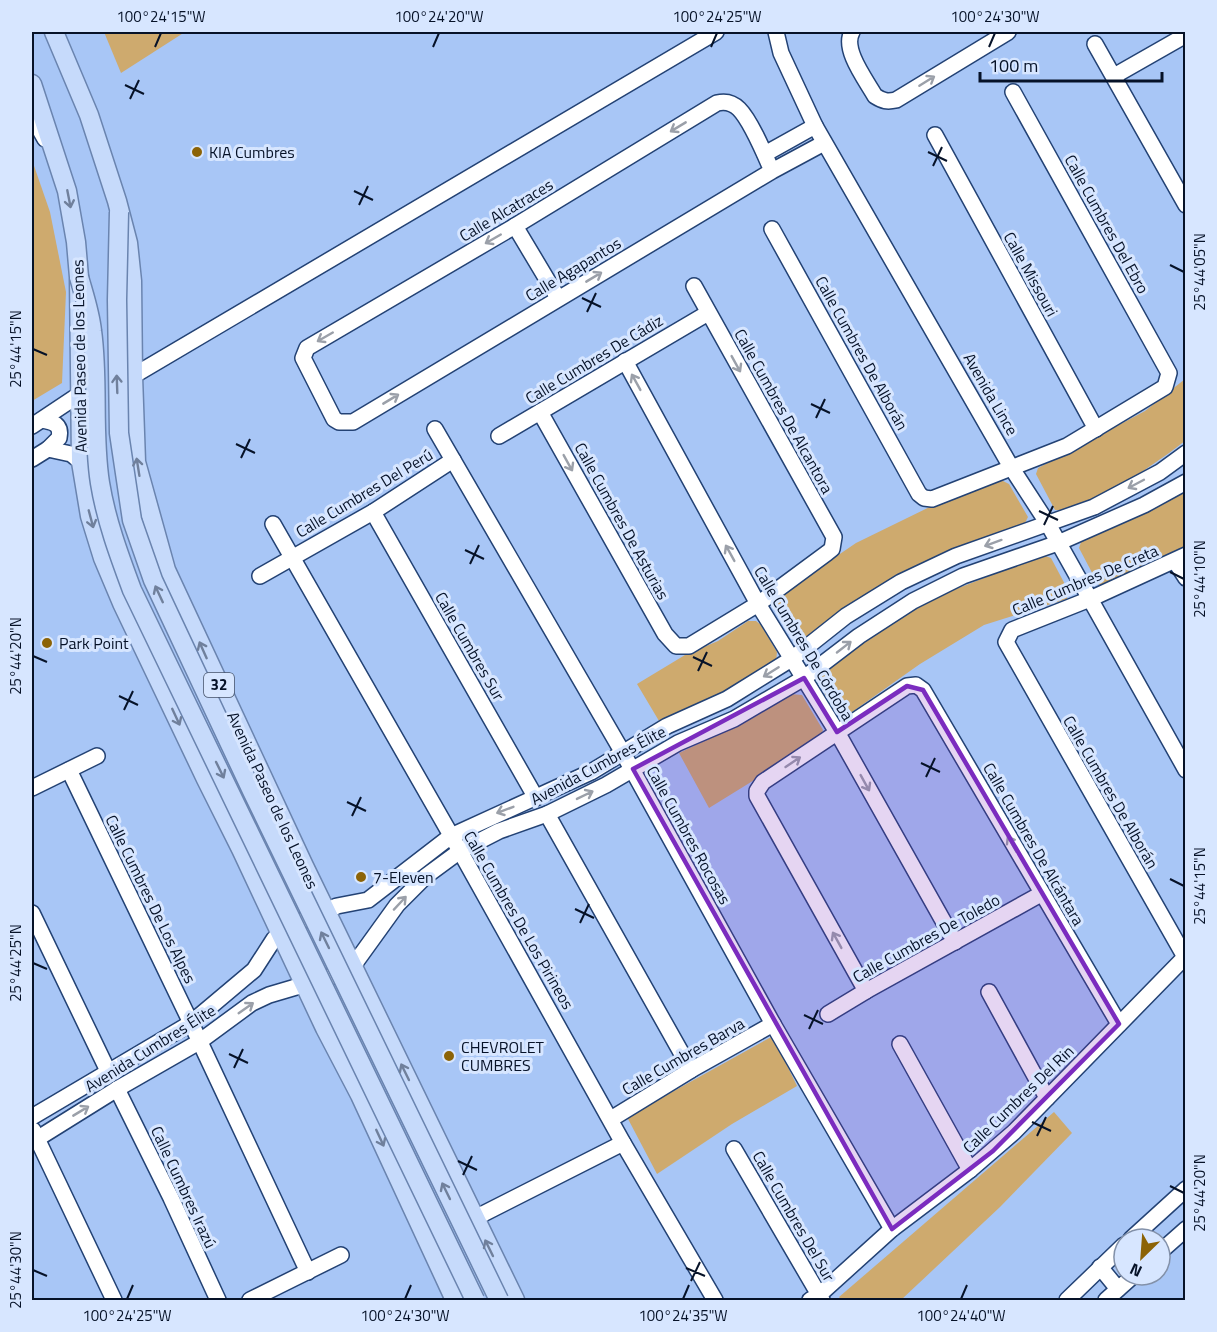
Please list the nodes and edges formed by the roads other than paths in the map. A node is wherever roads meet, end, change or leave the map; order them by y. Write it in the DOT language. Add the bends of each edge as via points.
graph roads {
  1 [pos="54,32"];
  2 [pos="60,32"];
  3 [pos="716,32"];
  4 [pos="776,32"];
  5 [pos="1008,32"];
  6 [pos="851,34"];
  7 [pos="1185,35"];
  8 [pos="1095,44"];
  9 [pos="70,66"];
  10 [pos="1114,76"];
  11 [pos="32,84"];
  12 [pos="1013,92"];
  13 [pos="32,116"];
  14 [pos="815,126"];
  15 [pos="935,135"];
  16 [pos="824,143"];
  17 [pos="765,154"];
  18 [pos="57,160"];
  19 [pos="772,171"];
  20 [pos="1185,205"];
  21 [pos="119,212"];
  22 [pos="515,226"];
  23 [pos="772,229"];
  24 [pos="79,277"];
  25 [pos="694,286"];
  26 [pos="558,298"];
  27 [pos="708,313"];
  28 [pos="625,361"];
  29 [pos="133,376"];
  30 [pos="80,394"];
  31 [pos="540,412"];
  32 [pos="339,422"];
  33 [pos="37,423"];
  34 [pos="435,429"];
  35 [pos="1096,429"];
  36 [pos="499,436"];
  37 [pos="48,449"];
  38 [pos="1185,453"];
  39 [pos="32,459"];
  40 [pos="453,460"];
  41 [pos="81,462"];
  42 [pos="1011,467"];
  43 [pos="1185,482"];
  44 [pos="373,512"];
  45 [pos="273,524"];
  46 [pos="1048,524"];
  47 [pos="1058,543"];
  48 [pos="293,557"];
  49 [pos="1180,558"];
  50 [pos="260,576"];
  51 [pos="1185,578"];
  52 [pos="1090,599"];
  53 [pos="758,604"];
  54 [pos="1007,645"];
  55 [pos="793,658"];
  56 [pos="804,678"];
  57 [pos="837,732"];
  58 [pos="623,753"];
  59 [pos="97,756"];
  60 [pos="633,769"];
  61 [pos="69,770"];
  62 [pos="1185,770"];
  63 [pos="32,788"];
  64 [pos="536,798"];
  65 [pos="547,814"];
  66 [pos="451,836"];
  67 [pos="460,851"];
  68 [pos="304,866"];
  69 [pos="255,878"];
  70 [pos="1041,894"];
  71 [pos="326,910"];
  72 [pos="32,913"];
  73 [pos="280,933"];
  74 [pos="955,942"];
  75 [pos="1185,957"];
  76 [pos="353,966"];
  77 [pos="306,986"];
  78 [pos="866,991"];
  79 [pos="989,993"];
  80 [pos="377,1013"];
  81 [pos="828,1014"];
  82 [pos="191,1023"];
  83 [pos="773,1024"];
  84 [pos="1119,1024"];
  85 [pos="325,1028"];
  86 [pos="199,1042"];
  87 [pos="900,1044"];
  88 [pos="691,1070"];
  89 [pos="108,1071"];
  90 [pos="117,1089"];
  91 [pos="1047,1098"];
  92 [pos="32,1117"];
  93 [pos="611,1119"];
  94 [pos="33,1136"];
  95 [pos="623,1143"];
  96 [pos="734,1149"];
  97 [pos="970,1170"];
  98 [pos="1185,1189"];
  99 [pos="475,1218"];
  100 [pos="1144,1227"];
  101 [pos="892,1229"];
  102 [pos="1185,1229"];
  103 [pos="1172,1241"];
  104 [pos="341,1255"];
  105 [pos="1112,1256"];
  106 [pos="1100,1267"];
  107 [pos="308,1272"];
  108 [pos="1120,1287"];
  109 [pos="1118,1289"];
  110 [pos="817,1299"];
  111 [pos="114,1300"];
  112 [pos="218,1300"];
  113 [pos="250,1300"];
  114 [pos="455,1300"];
  115 [pos="475,1300"];
  116 [pos="500,1300"];
  117 [pos="515,1300"];
  118 [pos="715,1300"];
  119 [pos="1067,1300"];
  120 [pos="1106,1300"];
  1 -- 9 [label="main road, Avenida Paseo de los Leones / 32"];
  2 -- 9 [label="street, Avenida Paseo de los Leones"];
  3 -- 29 [label="street"];
  4 -- 14 [label="street, Avenida Lince" via="781,54"];
  6 -- 5 [label="street, one-way" via="850,50 875,96 882,101 896,100"];
  7 -- 10 [label="street"];
  8 -- 10 [label="street"];
  9 -- 21 [label="main road, Avenida Paseo de los Leones / 32"];
  10 -- 20 [label="street"];
  11 -- 18 [label="main road, Avenida Paseo de los Leones"];
  12 -- 35 [label="street, Calle Cumbres Del Ebro" via="1169,374 1165,387"];
  13 -- 18 [label="street, Avenida Paseo de los Leones"];
  14 -- 16 [label="street, Avenida Lince"];
  14 -- 17 [label="street"];
  15 -- 35 [label="street, Calle Missouri"];
  16 -- 19 [label="street, Calle Agapantos"];
  16 -- 42 [label="street, Avenida Lince"];
  17 -- 19 [label="street"];
  17 -- 22 [label="street, Calle Alcatraces, one-way" via="738,107 717,103"];
  18 -- 24 [label="main road, Avenida Paseo de los Leones, one-way" via="68,191"];
  26 -- 19 [label="street, Calle Agapantos, one-way"];
  21 -- 29 [label="main road, Avenida Paseo de los Leones / 32" via="128,243 132,281"];
  116 -- 21 [label="main road, one-way, bridge" via="242,770 141,548 132,520 119,433"];
  22 -- 26 [label="street"];
  22 -- 32 [label="street, Calle Alcatraces, one-way" via="307,348 303,354 329,412"];
  23 -- 42 [label="street, Calle Cumbres De Alborán" via="924,498 932,500"];
  24 -- 30 [label="main road, Avenida Paseo de los Leones"];
  24 -- 115 [label="main road, one-way, bridge" via="93,333 100,483 109,524 132,590"];
  25 -- 27 [label="street, Calle Cumbres De Alcantora"];
  32 -- 26 [label="street, Calle Agapantos, one-way" via="353,422"];
  27 -- 28 [label="street, Calle Cumbres De Cádiz"];
  27 -- 53 [label="street, Calle Cumbres De Alcantora, one-way" via="834,537 832,549"];
  28 -- 31 [label="street, Calle Cumbres De Cádiz"];
  53 -- 28 [label="street, Calle Cumbres De Córdoba, one-way"];
  68 -- 29 [label="main road, Avenida Paseo de los Leones / 32, one-way" via="166,570 136,462"];
  30 -- 33 [label="street"];
  30 -- 41 [label="main road, Avenida Paseo de los Leones"];
  31 -- 36 [label="street, Calle Cumbres De Cádiz"];
  31 -- 53 [label="street, Calle Cumbres De Asturias, one-way" via="665,634 676,646 689,646"];
  33 -- 37 [label="street" via="56,424 59,428 59,438"];
  34 -- 40 [label="street, Calle Cumbres Rocosas"];
  35 -- 42 [label="street" via="1067,446"];
  37 -- 39 [label="street"];
  37 -- 41 [label="street" via="65,452"];
  38 -- 46 [label="street, Avenida Cumbres Élite, one-way" via="1160,472 1094,507"];
  40 -- 44 [label="street, Calle Cumbres Del Perú"];
  40 -- 58 [label="street, Calle Cumbres Rocosas"];
  41 -- 69 [label="main road, Avenida Paseo de los Leones, one-way" via="90,516 103,558"];
  42 -- 46 [label="street, Avenida Lince"];
  43 -- 47 [label="street, Avenida Cumbres Élite"];
  44 -- 48 [label="street, Calle Cumbres Del Perú"];
  44 -- 64 [label="street, Calle Cumbres Sur"];
  45 -- 48 [label="street, Calle Cumbres De Los Pirineos"];
  46 -- 47 [label="street, Avenida Lince"];
  46 -- 55 [label="street, Avenida Cumbres Élite, one-way" via="956,556 901,582 846,616"];
  47 -- 52 [label="street, Avenida Lince"];
  56 -- 47 [label="street, Avenida Cumbres Élite, one-way" via="913,601 963,576"];
  48 -- 50 [label="street, Calle Cumbres Del Perú"];
  48 -- 66 [label="street, Calle Cumbres De Los Pirineos"];
  49 -- 51 [label="street"];
  49 -- 52 [label="street, Calle Cumbres De Creta"];
  52 -- 54 [label="street, Calle Cumbres De Creta" via="1012,630"];
  52 -- 62 [label="street, Avenida Lince"];
  53 -- 55 [label="street, Calle Cumbres De Córdoba"];
  54 -- 75 [label="street, Calle Cumbres De Alborán"];
  55 -- 56 [label="street, Calle Cumbres De Córdoba"];
  55 -- 58 [label="street, Avenida Cumbres Élite, one-way" via="727,699 667,726"];
  56 -- 57 [label="street, Calle Cumbres De Córdoba"];
  56 -- 60 [label="street, Avenida Cumbres Élite" via="734,719 678,743"];
  70 -- 57 [label="street, Calle Cumbres De Alcántara, one-way" via="923,690 916,685 907,686"];
  57 -- 74 [label="street, Calle Cumbres De Córdoba, one-way"];
  78 -- 57 [label="street, one-way" via="757,796 763,782"];
  58 -- 60 [label="street, Calle Cumbres Rocosas"];
  58 -- 64 [label="street, Avenida Cumbres Élite"];
  59 -- 61 [label="street"];
  65 -- 60 [label="street, Avenida Cumbres Élite, one-way"];
  60 -- 83 [label="street, Calle Cumbres Rocosas"];
  61 -- 63 [label="street"];
  61 -- 82 [label="street, Calle Cumbres De Los Alpes"];
  64 -- 66 [label="street, Avenida Cumbres Élite, one-way"];
  65 -- 67 [label="street, Avenida Cumbres Élite" via="499,831"];
  65 -- 88 [label="street"];
  66 -- 67 [label="street, Calle Cumbres De Los Pirineos"];
  66 -- 71 [label="street, Avenida Cumbres Élite" via="368,900"];
  76 -- 67 [label="street, Avenida Cumbres Élite, one-way" via="397,905 426,876"];
  67 -- 93 [label="street, Calle Cumbres De Los Pirineos"];
  68 -- 69 [label="main road" via="298,876 279,883 270,885"];
  68 -- 71 [label="main road, Avenida Paseo de los Leones / 32"];
  69 -- 73 [label="main road, Avenida Paseo de los Leones"];
  70 -- 74 [label="street, Calle Cumbres De Toledo"];
  70 -- 84 [label="street, Calle Cumbres De Alcántara"];
  71 -- 73 [label="street, Avenida Cumbres Élite"];
  71 -- 76 [label="main road, Avenida Paseo de los Leones / 32"];
  72 -- 89 [label="street"];
  73 -- 77 [label="main road, Avenida Paseo de los Leones"];
  73 -- 82 [label="street, Avenida Cumbres Élite" via="254,970"];
  74 -- 78 [label="street, Calle Cumbres De Toledo"];
  75 -- 84 [label="street, Calle Cumbres Del Rin"];
  76 -- 77 [label="street, Avenida Cumbres Élite"];
  76 -- 80 [label="main road, Avenida Paseo de los Leones / 32"];
  77 -- 85 [label="main road, Avenida Paseo de los Leones"];
  86 -- 77 [label="street, Avenida Cumbres Élite, one-way" via="252,1003"];
  78 -- 81 [label="street, Calle Cumbres De Toledo"];
  79 -- 91 [label="street"];
  80 -- 85 [label="main road" via="362,1004 353,1005 332,1016"];
  99 -- 80 [label="main road, Avenida Paseo de los Leones / 32, one-way"];
  82 -- 86 [label="street, Calle Cumbres De Los Alpes"];
  82 -- 89 [label="street, Avenida Cumbres Élite"];
  83 -- 88 [label="street, Calle Cumbres Barva"];
  83 -- 101 [label="street, Calle Cumbres Rocosas"];
  84 -- 91 [label="street, Calle Cumbres Del Rin"];
  85 -- 114 [label="main road, Avenida Paseo de los Leones, one-way"];
  86 -- 90 [label="street, Avenida Cumbres Élite"];
  86 -- 107 [label="street, Calle Cumbres De Los Alpes"];
  87 -- 97 [label="street"];
  88 -- 93 [label="street, Calle Cumbres Barva"];
  89 -- 92 [label="street, Avenida Cumbres Élite"];
  94 -- 90 [label="street, Avenida Cumbres Élite, one-way"];
  90 -- 112 [label="street, Calle Cumbres Irazú"];
  91 -- 97 [label="street, Calle Cumbres Del Rin"];
  93 -- 95 [label="street, Calle Cumbres De Los Pirineos"];
  94 -- 111 [label="street"];
  95 -- 99 [label="street"];
  95 -- 118 [label="street, Calle Cumbres De Los Pirineos"];
  96 -- 110 [label="street, Calle Cumbres Del Sur"];
  97 -- 101 [label="street, Calle Cumbres Del Rin"];
  98 -- 100 [label="street"];
  117 -- 99 [label="main road, Avenida Paseo de los Leones / 32, one-way"];
  101 -- 110 [label="street, Calle Cumbres Del Rin"];
  102 -- 103 [label="street"];
  104 -- 107 [label="street"];
  105 -- 106 [label="street"];
  106 -- 109 [label="street"];
  106 -- 119 [label="street"];
  107 -- 113 [label="street"];
  108 -- 109 [label="street"];
  109 -- 120 [label="street"];
}
